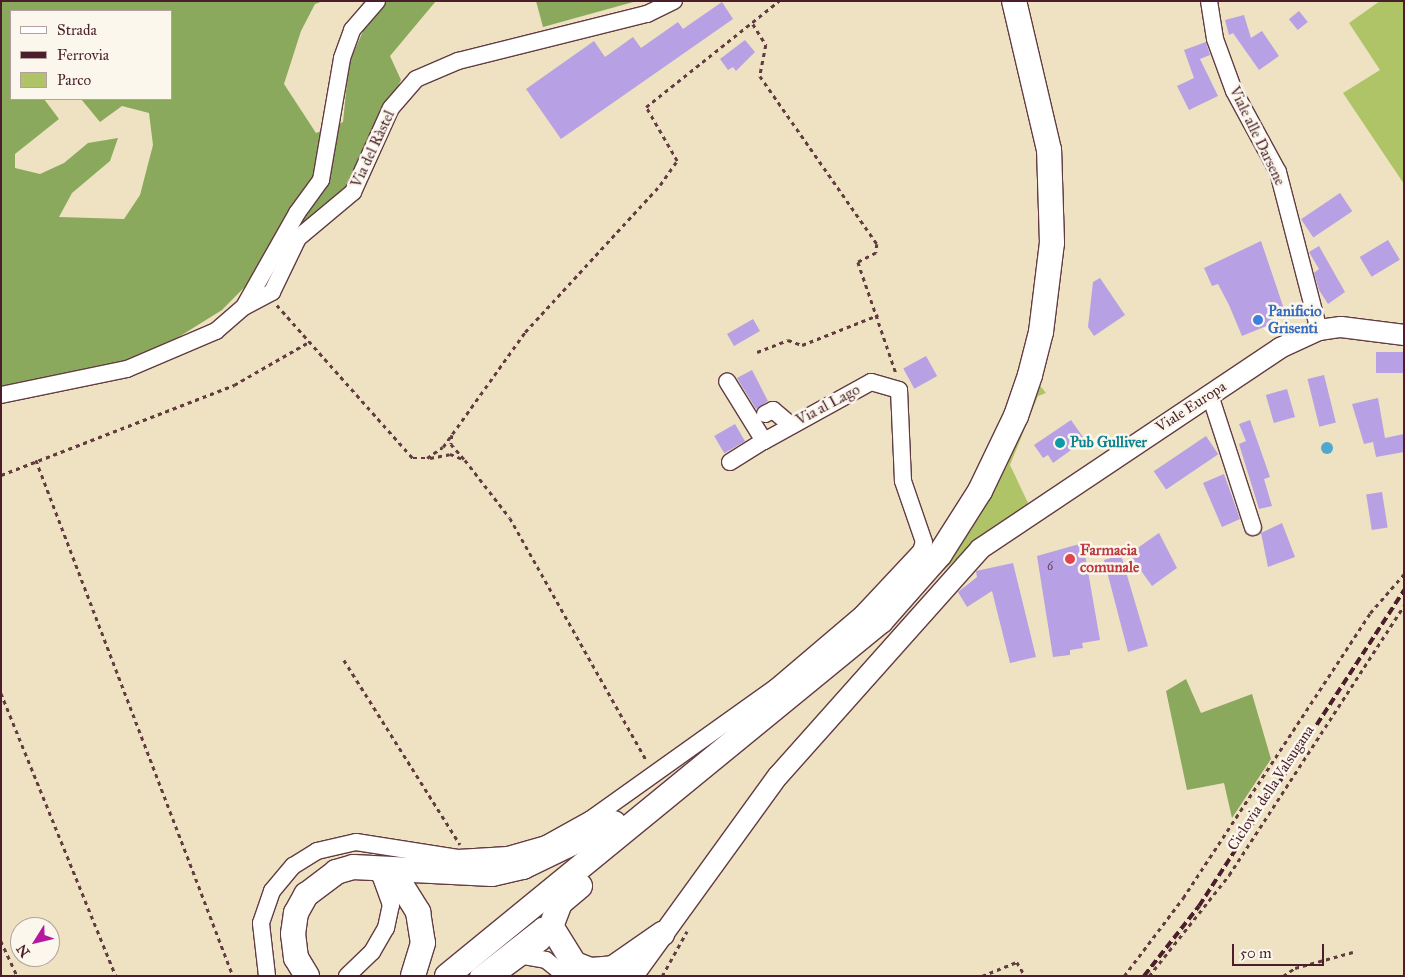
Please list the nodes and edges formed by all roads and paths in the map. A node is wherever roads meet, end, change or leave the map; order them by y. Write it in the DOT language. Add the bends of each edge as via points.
graph roads {
  1 [pos="376,1"];
  2 [pos="674,1"];
  3 [pos="779,1"];
  4 [pos="1014,1"];
  5 [pos="1209,1"];
  6 [pos="754,24"];
  7 [pos="272,292"];
  8 [pos="244,307"];
  9 [pos="878,315"];
  10 [pos="1319,330"];
  11 [pos="1404,335"];
  12 [pos="307,342"];
  13 [pos="758,352"];
  14 [pos="727,381"];
  15 [pos="899,390"];
  16 [pos="1210,394"];
  17 [pos="1,395"];
  18 [pos="765,414"];
  19 [pos="791,425"];
  20 [pos="452,432"];
  21 [pos="764,441"];
  22 [pos="427,458"];
  23 [pos="36,460"];
  24 [pos="465,460"];
  25 [pos="730,462"];
  26 [pos="1,475"];
  27 [pos="1253,527"];
  28 [pos="1404,574"];
  29 [pos="1404,606"];
  30 [pos="344,660"];
  31 [pos="1,693"];
  32 [pos="654,773"];
  33 [pos="679,784"];
  34 [pos="458,858"];
  35 [pos="377,868"];
  36 [pos="550,926"];
  37 [pos="688,928"];
  38 [pos="662,934"];
  39 [pos="1,941"];
  40 [pos="1353,952"];
  41 [pos="524,956"];
  42 [pos="574,972"];
  43 [pos="17,976"];
  44 [pos="116,976"];
  45 [pos="233,976"];
  46 [pos="267,976"];
  47 [pos="308,976"];
  48 [pos="347,976"];
  49 [pos="413,976"];
  50 [pos="447,976"];
  51 [pos="478,976"];
  52 [pos="496,976"];
  53 [pos="633,976"];
  54 [pos="662,976"];
  55 [pos="982,976"];
  56 [pos="1025,976"];
  57 [pos="1124,976"];
  58 [pos="1149,976"];
  59 [pos="1283,976"];
  1 -- 8 [label="street" via="352,30 339,68 322,180 297,213"];
  2 -- 7 [label="street, Via del Ràstel" via="647,14 458,61 416,79 391,108 353,192 298,238"];
  3 -- 6 [label="path"];
  4 -- 33 [label="highway" via="1049,150 1052,224 1041,332 1016,416 980,490 910,590 852,647"];
  5 -- 10 [label="street, Viale alle Darsene" via="1214,39 1234,91 1278,172"];
  6 -- 9 [label="path" via="766,45 760,76 877,244 876,253 858,262"];
  6 -- 20 [label="path" via="646,108 677,160 660,185 524,332"];
  7 -- 8 [label="street"];
  7 -- 12 [label="path" via="270,296"];
  8 -- 17 [label="street" via="216,331 126,370"];
  9 -- 13 [label="path" via="802,345 788,340"];
  9 -- 15 [label="path"];
  10 -- 11 [label="main road, Viale Europa" via="1341,327"];
  10 -- 16 [label="main road, Viale Europa" via="1280,348"];
  12 -- 22 [label="path" via="413,458"];
  12 -- 23 [label="path" via="234,385 107,437"];
  14 -- 21 [label="street"];
  15 -- 19 [label="street, Via al Lago" via="871,382"];
  15 -- 32 [label="street" via="903,481 924,542 909,566 855,620 776,687"];
  16 -- 27 [label="street"];
  16 -- 38 [label="main road, Viale Europa" via="1008,527 952,579 778,776"];
  18 -- 19 [label="street" via="774,410"];
  19 -- 21 [label="street, Via al Lago"];
  20 -- 22 [label="path" via="443,447"];
  20 -- 24 [label="path" via="451,444"];
  21 -- 25 [label="street, Via al Lago"];
  22 -- 24 [label="path" via="450,454"];
  23 -- 26 [label="path"];
  23 -- 45 [label="path"];
  24 -- 32 [label="path" via="520,535"];
  28 -- 57 [label="path" via="1370,613 1183,898"];
  29 -- 58 [label="path, Ciclovia della Valsugana" via="1229,875"];
  30 -- 34 [label="path" via="460,841"];
  31 -- 44 [label="path"];
  32 -- 34 [label="street" via="591,819 546,844 508,855"];
  33 -- 35 [label="highway" via="582,842 523,867 455,875"];
  33 -- 36 [label="highway" via="634,841 560,903"];
  33 -- 50 [label="highway"];
  34 -- 46 [label="street" via="356,842 317,851 293,866 272,891 261,923"];
  35 -- 47 [label="highway" via="353,867 336,872 306,895 293,934 296,958"];
  35 -- 48 [label="street" via="391,905 386,928 372,952"];
  35 -- 49 [label="highway" via="402,886 418,912 423,943"];
  36 -- 41 [label="street" via="542,942"];
  36 -- 42 [label="highway"];
  36 -- 51 [label="street" via="542,926"];
  37 -- 54 [label="path"];
  38 -- 42 [label="highway" via="613,968"];
  38 -- 53 [label="main road, Viale Europa"];
  39 -- 43 [label="path"];
  40 -- 59 [label="path" via="1295,968"];
  41 -- 42 [label="street" via="546,960"];
  41 -- 52 [label="street"];
  55 -- 56 [label="path" via="1017,962"];
}
